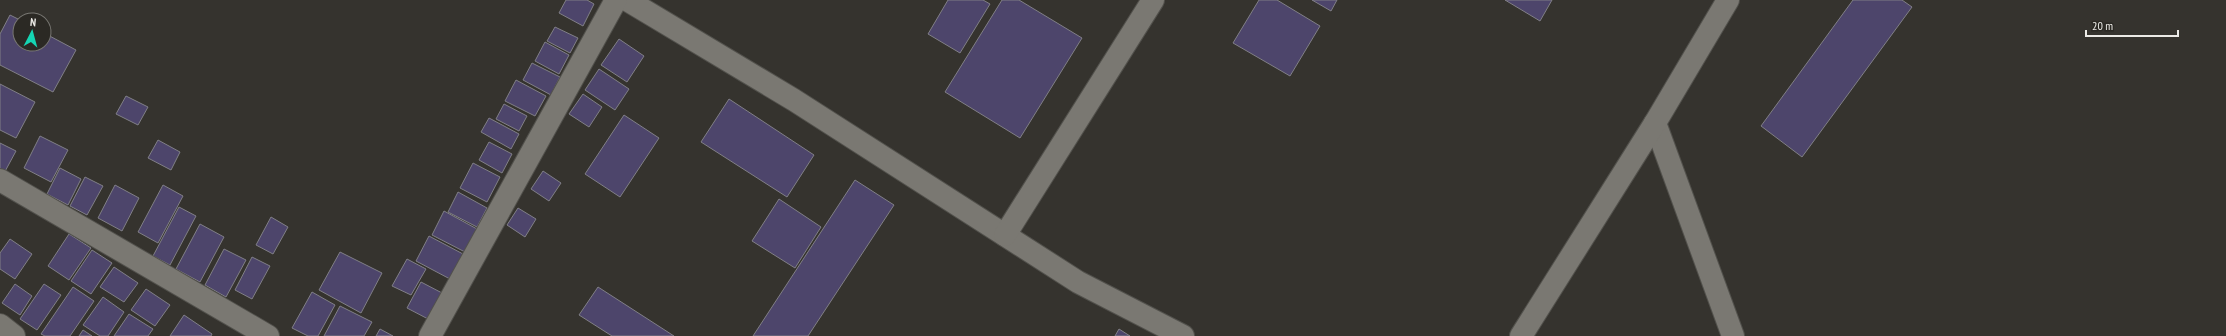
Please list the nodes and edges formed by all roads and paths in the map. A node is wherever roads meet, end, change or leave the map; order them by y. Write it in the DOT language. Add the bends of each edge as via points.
graph roads {
  1 [pos="616,0"];
  2 [pos="627,0"];
  3 [pos="1153,0"];
  4 [pos="1728,0"];
  5 [pos="1655,123"];
  6 [pos="0,180"];
  7 [pos="1005,235"];
  8 [pos="0,325"];
  9 [pos="14,336"];
  10 [pos="268,336"];
  11 [pos="430,336"];
  12 [pos="1182,336"];
  13 [pos="1521,336"];
  14 [pos="1733,336"];
  1 -- 11 [label="street"];
  2 -- 7 [label="street" via="794,100"];
  3 -- 7 [label="street"];
  4 -- 5 [label="street"];
  5 -- 13 [label="street"];
  5 -- 14 [label="street"];
  6 -- 10 [label="street"];
  7 -- 12 [label="street" via="1078,282"];
  8 -- 9 [label="street"];
}
